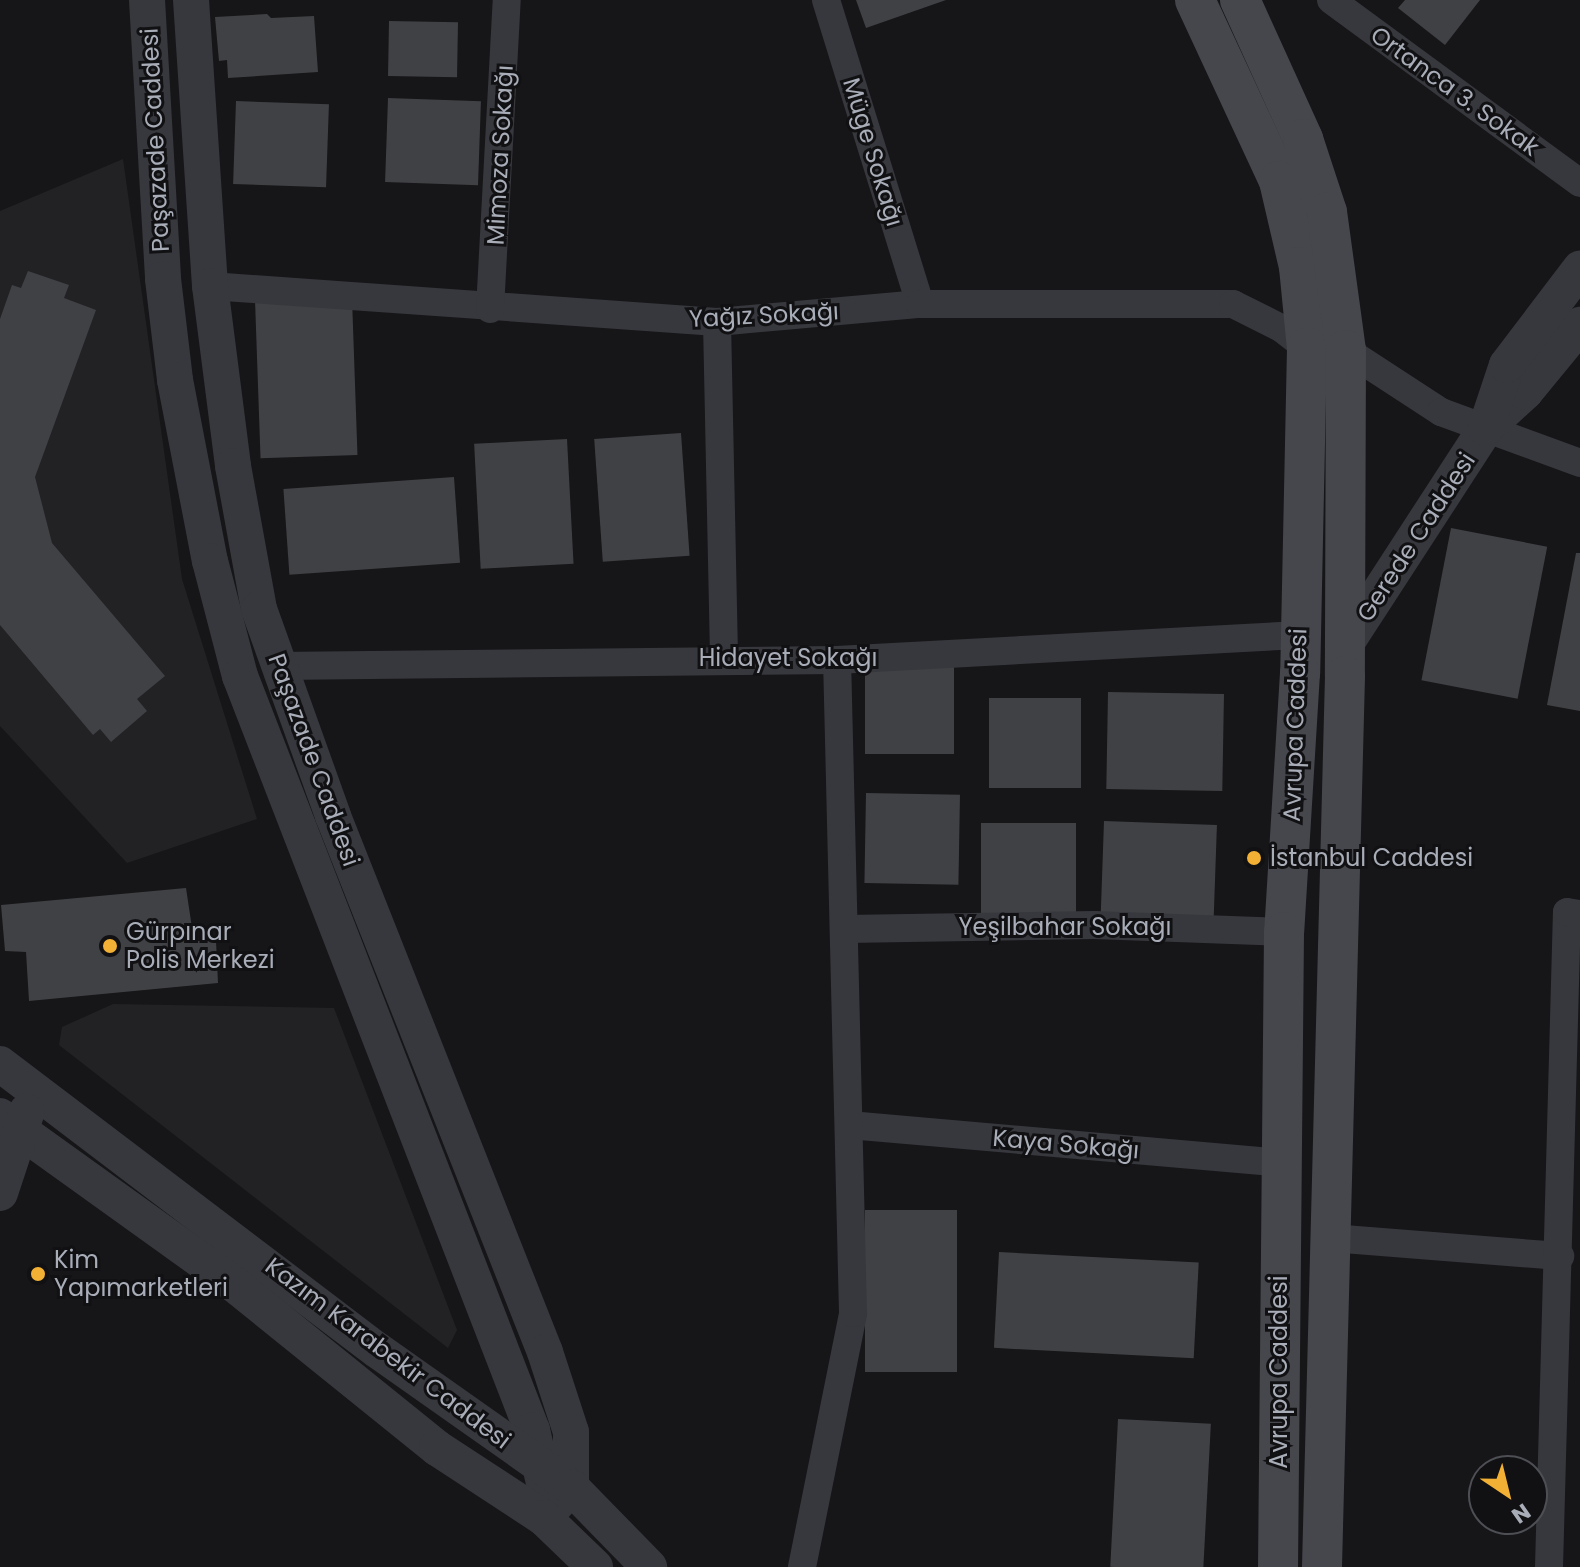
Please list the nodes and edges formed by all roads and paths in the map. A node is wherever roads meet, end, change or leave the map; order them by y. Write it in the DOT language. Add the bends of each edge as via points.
graph roads {
  1 [pos="147,0"];
  2 [pos="191,0"];
  3 [pos="507,0"];
  4 [pos="826,0"];
  5 [pos="1195,0"];
  6 [pos="1240,0"];
  7 [pos="1331,0"];
  8 [pos="1580,183"];
  9 [pos="1580,269"];
  10 [pos="163,279"];
  11 [pos="210,286"];
  12 [pos="920,304"];
  13 [pos="490,309"];
  14 [pos="717,322"];
  15 [pos="1580,325"];
  16 [pos="1326,349"];
  17 [pos="1486,428"];
  18 [pos="1580,463"];
  19 [pos="1299,635"];
  20 [pos="1345,645"];
  21 [pos="724,657"];
  22 [pos="837,660"];
  23 [pos="277,666"];
  24 [pos="1580,914"];
  25 [pos="846,929"];
  26 [pos="1284,932"];
  27 [pos="11,1077"];
  28 [pos="10,1123"];
  29 [pos="849,1125"];
  30 [pos="1282,1163"];
  31 [pos="0,1193"];
  32 [pos="1331,1238"];
  33 [pos="1560,1256"];
  34 [pos="540,1465"];
  35 [pos="571,1487"];
  36 [pos="544,1518"];
  37 [pos="595,1567"];
  38 [pos="649,1567"];
  39 [pos="802,1567"];
  40 [pos="1278,1567"];
  41 [pos="1322,1567"];
  42 [pos="1549,1567"];
  1 -- 10 [label="street, Paşazade Caddesi"];
  2 -- 11 [label="street, Paşazade Caddesi"];
  3 -- 13 [label="street, Mimoza Sokağı"];
  4 -- 12 [label="street, Müge Sokağı"];
  5 -- 16 [label="main road, Avrupa Caddesi" via="1279,181"];
  6 -- 16 [label="main road, Avrupa Caddesi" via="1303,139 1327,212"];
  7 -- 8 [label="street, Ortanca 3. Sokak"];
  9 -- 17 [label="street, Gerede Caddesi" via="1507,365"];
  10 -- 11 [label="street"];
  10 -- 34 [label="street, Paşazade Caddesi" via="198,501 240,676 518,1394"];
  11 -- 13 [label="street, Yağız Sokağı" via="367,293"];
  11 -- 23 [label="street, Paşazade Caddesi" via="233,466 259,609"];
  12 -- 14 [label="street, Yağız Sokağı"];
  12 -- 16 [label="street, Yağız Sokağı" via="1233,304"];
  13 -- 14 [label="street, Yağız Sokağı"];
  14 -- 21 [label="street"];
  15 -- 17 [label="street, Gerede Caddesi" via="1525,392"];
  16 -- 17 [label="street, Yağız Sokağı" via="1441,412"];
  16 -- 19 [label="main road, Avrupa Caddesi"];
  16 -- 20 [label="main road, Avrupa Caddesi"];
  17 -- 18 [label="street, Yağız Sokağı"];
  17 -- 20 [label="street, Gerede Caddesi"];
  19 -- 22 [label="street, Hidayet Sokağı"];
  19 -- 26 [label="main road, Avrupa Caddesi"];
  20 -- 32 [label="main road, Avrupa Caddesi"];
  21 -- 22 [label="street, Hidayet Sokağı"];
  21 -- 23 [label="street, Hidayet Sokağı"];
  22 -- 25 [label="street"];
  23 -- 35 [label="street, Paşazade Caddesi" via="545,1352 571,1432"];
  24 -- 33 [label="street" via="1567,912"];
  25 -- 26 [label="street, Yeşilbahar Sokağı" via="1094,925"];
  25 -- 29 [label="street"];
  26 -- 30 [label="main road, Avrupa Caddesi"];
  27 -- 28 [label="street"];
  27 -- 34 [label="street, Kazım Karabekir Caddesi"];
  28 -- 31 [label="street"];
  28 -- 36 [label="street" via="235,1285 437,1448"];
  29 -- 30 [label="street, Kaya Sokağı"];
  29 -- 39 [label="street" via="853,1313"];
  30 -- 40 [label="main road, Avrupa Caddesi"];
  32 -- 33 [label="street"];
  32 -- 41 [label="main road, Avrupa Caddesi"];
  33 -- 42 [label="street"];
  34 -- 35 [label="street, Kazım Karabekir Caddesi"];
  34 -- 36 [label="street, Paşazade Caddesi"];
  35 -- 36 [label="street"];
  35 -- 38 [label="street, Kazım Karabekir Caddesi"];
  36 -- 37 [label="street"];
}
